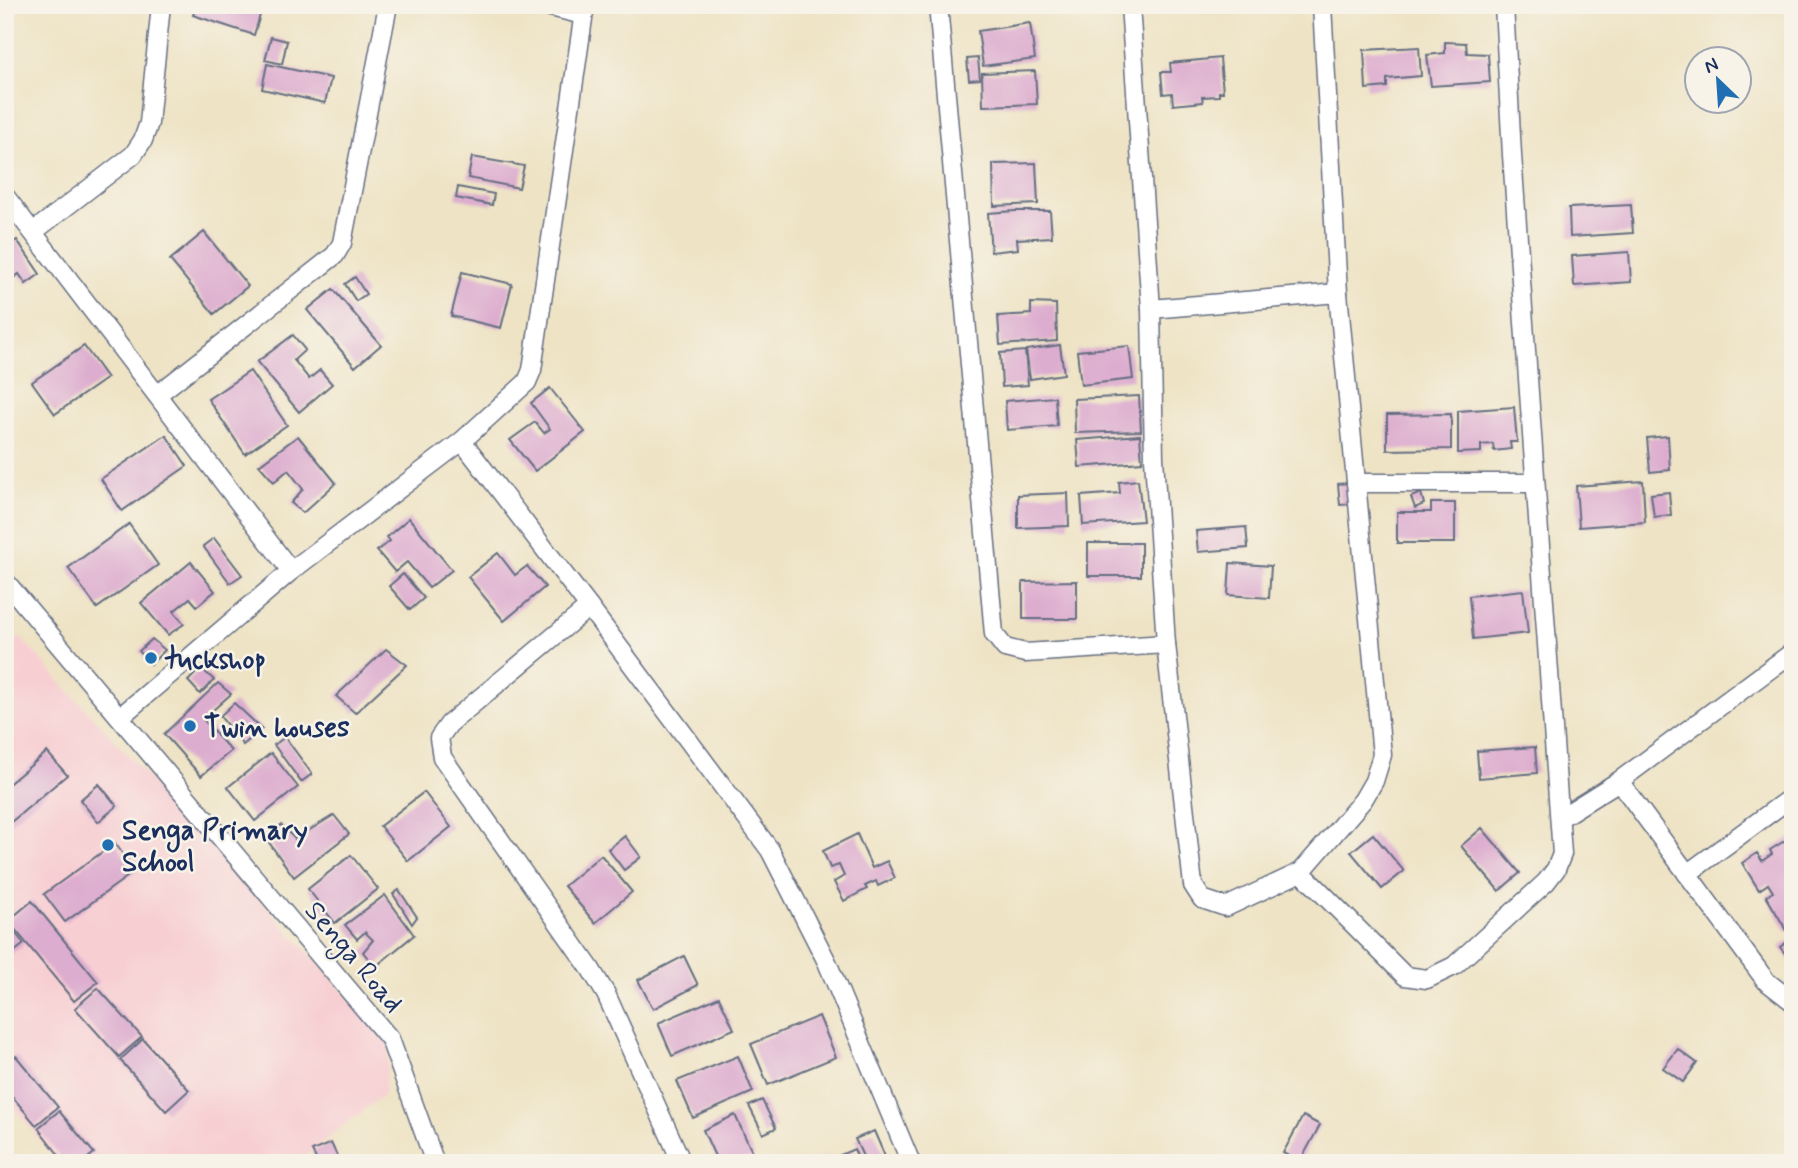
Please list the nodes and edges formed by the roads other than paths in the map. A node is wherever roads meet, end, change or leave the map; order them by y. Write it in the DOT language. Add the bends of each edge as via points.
graph roads {
  1 [pos="161,5"];
  2 [pos="388,5"];
  3 [pos="543,5"];
  4 [pos="938,5"];
  5 [pos="1130,5"];
  6 [pos="1322,5"];
  7 [pos="1504,5"];
  8 [pos="584,10"];
  9 [pos="5,196"];
  10 [pos="33,232"];
  11 [pos="1338,293"];
  12 [pos="1151,309"];
  13 [pos="157,395"];
  14 [pos="462,441"];
  15 [pos="1535,482"];
  16 [pos="1356,483"];
  17 [pos="291,571"];
  18 [pos="5,581"];
  19 [pos="589,607"];
  20 [pos="1166,644"];
  21 [pos="1793,652"];
  22 [pos="120,717"];
  23 [pos="1619,781"];
  24 [pos="1793,796"];
  25 [pos="1560,818"];
  26 [pos="1301,872"];
  27 [pos="1687,874"];
  28 [pos="1793,1002"];
  29 [pos="435,1163"];
  30 [pos="682,1163"];
  31 [pos="911,1163"];
  1 -- 10 [label="street" via="149,123 143,140 133,155"];
  2 -- 13 [label="street" via="342,243 335,256"];
  3 -- 8 [label="street"];
  4 -- 20 [label="street" via="994,634 1006,648 1025,653"];
  5 -- 12 [label="street"];
  6 -- 11 [label="street"];
  7 -- 15 [label="street"];
  8 -- 14 [label="street" via="532,370 527,382"];
  9 -- 10 [label="street"];
  10 -- 13 [label="street"];
  11 -- 12 [label="street"];
  11 -- 16 [label="street"];
  12 -- 20 [label="street" via="1154,458"];
  13 -- 17 [label="street"];
  14 -- 17 [label="street"];
  14 -- 19 [label="street"];
  15 -- 16 [label="street"];
  15 -- 25 [label="street"];
  16 -- 26 [label="street" via="1382,755 1363,800"];
  17 -- 22 [label="street"];
  18 -- 22 [label="street, Senga Road"];
  19 -- 30 [label="street" via="449,724 439,738 442,757 606,994"];
  19 -- 31 [label="street" via="770,850 827,962"];
  20 -- 26 [label="street" via="1193,885 1202,899 1226,907"];
  21 -- 23 [label="street"];
  22 -- 29 [label="street, Senga Road" via="390,1039"];
  23 -- 25 [label="street"];
  23 -- 27 [label="street"];
  24 -- 27 [label="street"];
  25 -- 26 [label="street" via="1562,854 1546,882 1454,966 1427,979 1405,976"];
  27 -- 28 [label="street" via="1766,981"];
}
